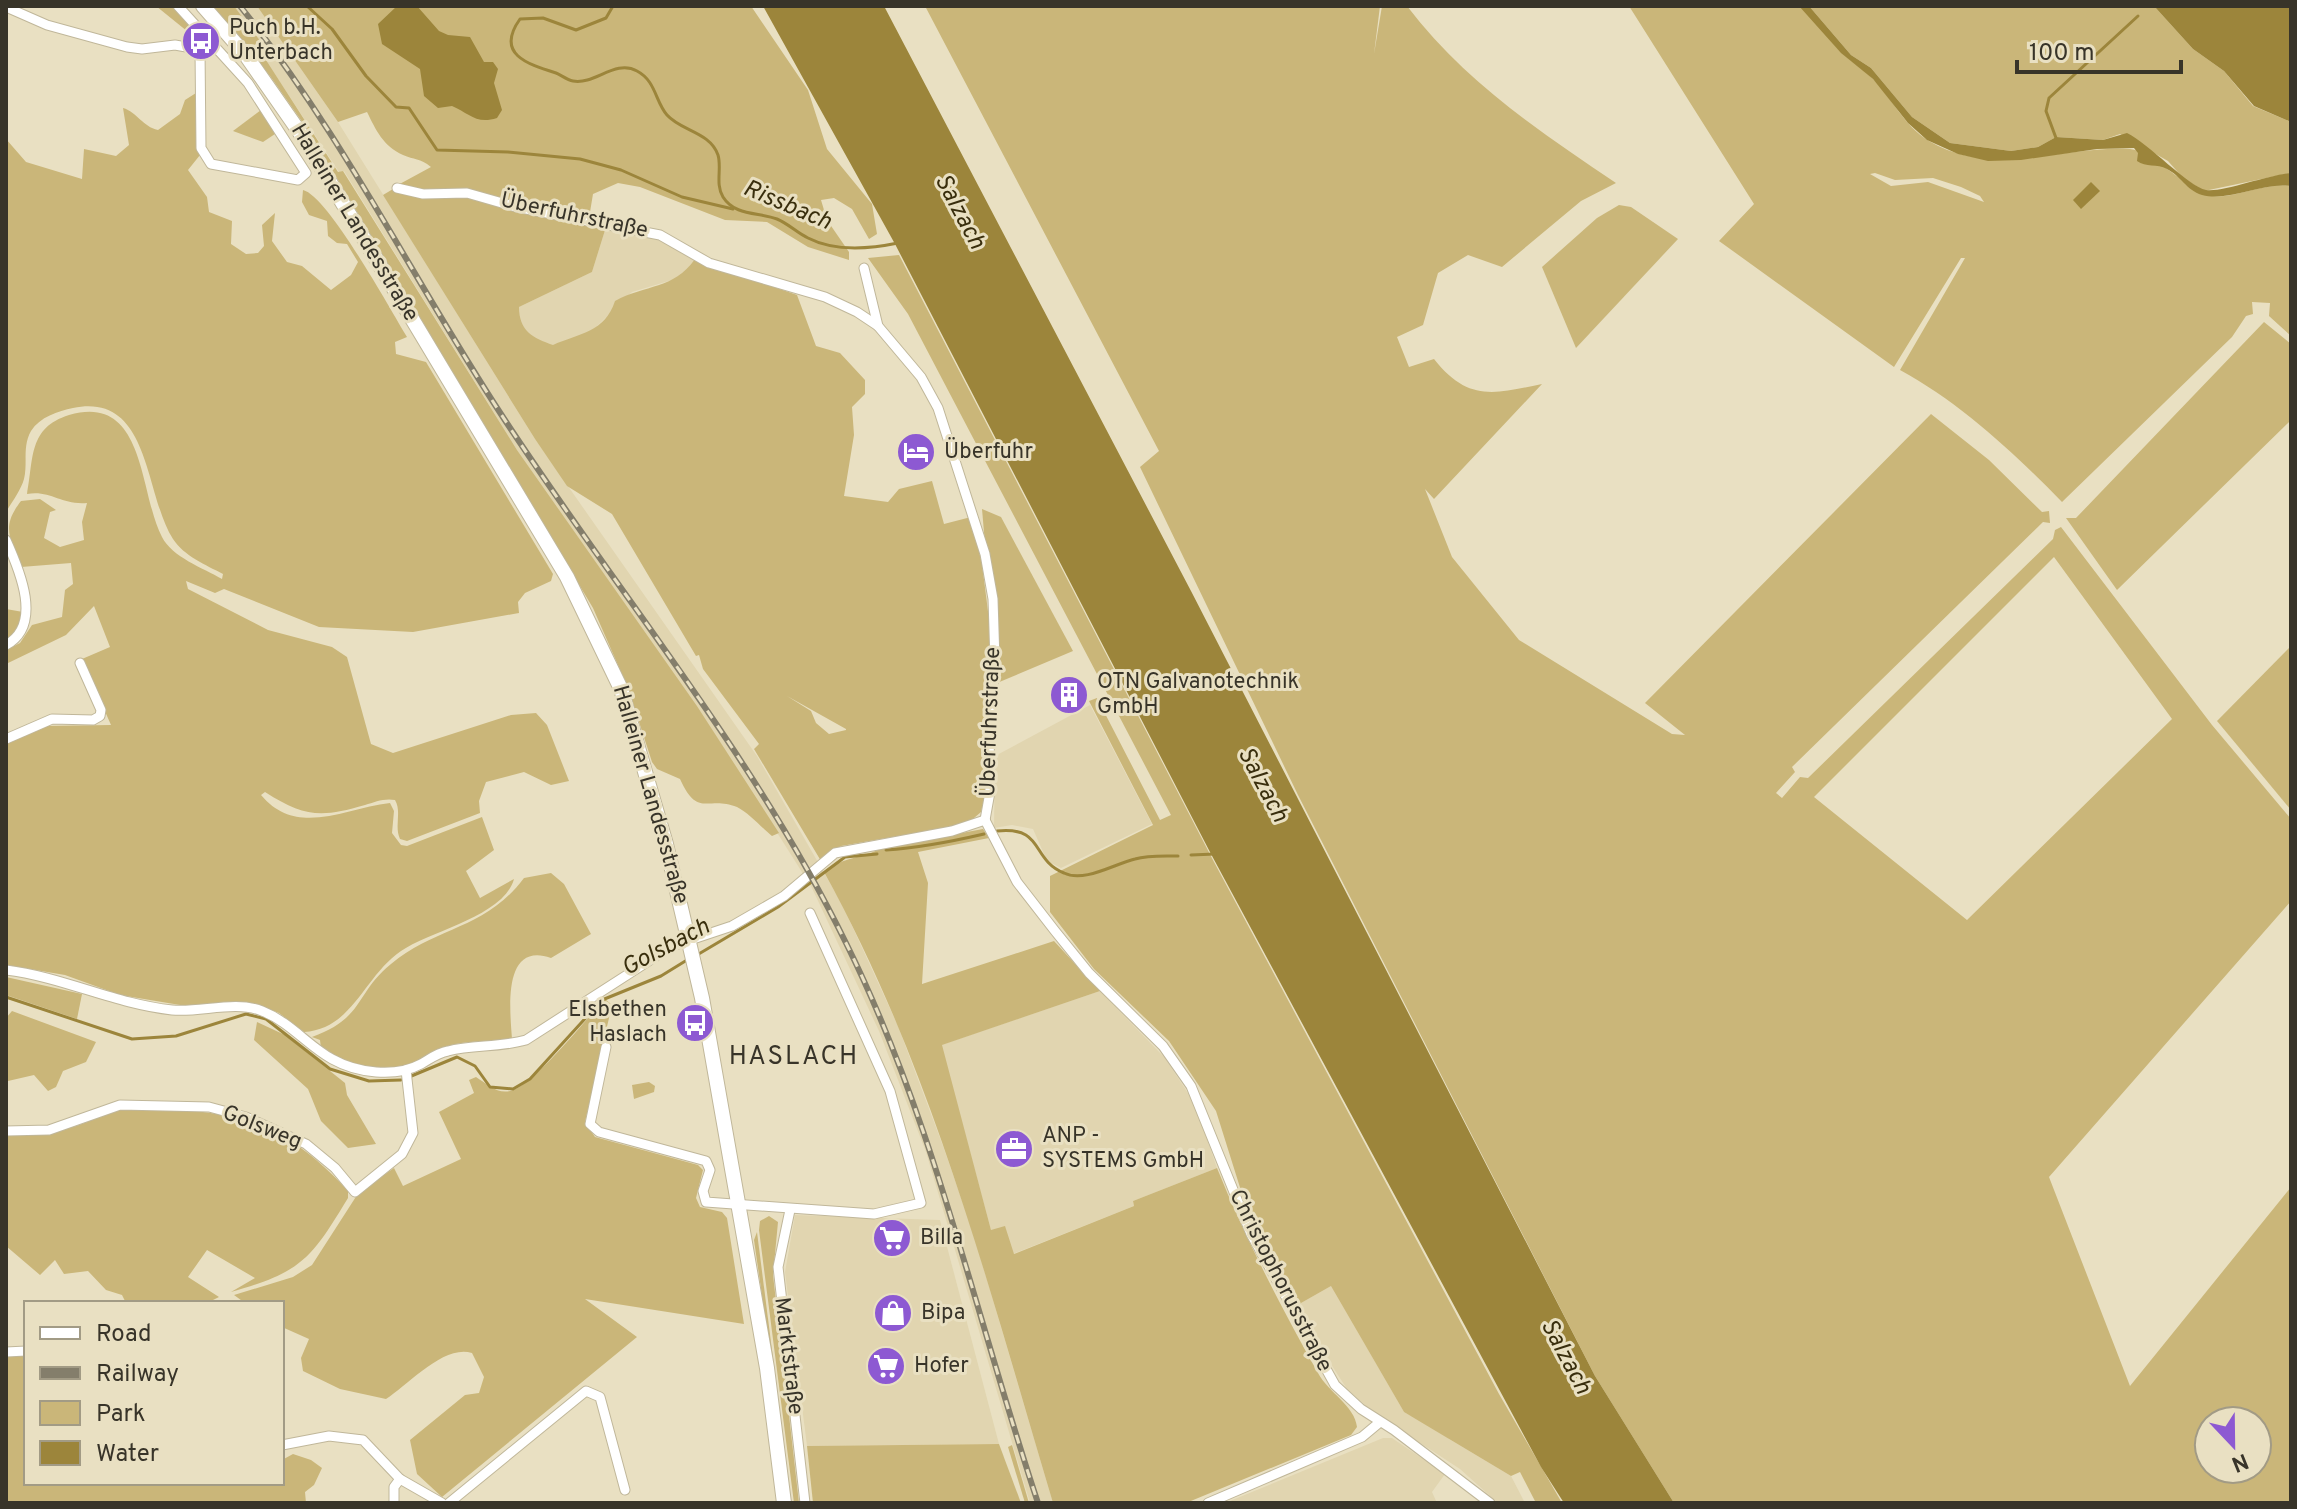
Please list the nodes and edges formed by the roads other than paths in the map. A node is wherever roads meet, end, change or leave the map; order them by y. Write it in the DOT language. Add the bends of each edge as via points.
graph roads {
  1 [pos="178,6"];
  2 [pos="203,6"];
  3 [pos="6,7"];
  4 [pos="215,44"];
  5 [pos="200,50"];
  6 [pos="397,188"];
  7 [pos="864,268"];
  8 [pos="878,326"];
  9 [pos="6,540"];
  10 [pos="6,645"];
  11 [pos="80,663"];
  12 [pos="6,739"];
  13 [pos="985,820"];
  14 [pos="810,913"];
  15 [pos="691,945"];
  16 [pos="6,970"];
  17 [pos="606,1047"];
  18 [pos="406,1070"];
  19 [pos="6,1131"];
  20 [pos="740,1205"];
  21 [pos="790,1210"];
  22 [pos="1380,1422"];
  23 [pos="284,1445"];
  24 [pos="400,1479"];
  25 [pos="625,1490"];
  26 [pos="394,1503"];
  27 [pos="442,1503"];
  28 [pos="449,1503"];
  29 [pos="784,1503"];
  30 [pos="805,1503"];
  31 [pos="1208,1503"];
  32 [pos="1490,1503"];
  1 -- 4 [label="street"];
  2 -- 15 [label="main road, Halleiner Landesstraße" via="245,54 303,137 587,611 633,725"];
  3 -- 5 [label="street" via="47,25 127,47"];
  4 -- 5 [label="street"];
  4 -- 5 [label="street" via="248,83 306,173 298,180 211,164 206,158 201,148"];
  6 -- 8 [label="street, Überfuhrstraße" via="423,194 467,193 660,235 709,263 825,297"];
  7 -- 8 [label="street, Überfuhrstraße"];
  8 -- 13 [label="street, Überfuhrstraße" via="920,375 938,408 985,554 995,661"];
  9 -- 10 [label="street" via="27,619 24,631"];
  11 -- 12 [label="street" via="100,716 52,719"];
  13 -- 15 [label="street, Überfuhrstraße" via="835,853 784,896"];
  13 -- 22 [label="street, Christophorusstraße" via="1027,894 1089,973 1163,1046 1191,1086 1251,1234 1319,1363 1348,1400"];
  14 -- 21 [label="street" via="890,1091 921,1203 874,1214"];
  15 -- 18 [label="street, Überfuhrstraße" via="672,946 526,1040 499,1048 450,1050"];
  15 -- 20 [label="main road, Halleiner Landesstraße"];
  16 -- 18 [label="street" via="46,975 102,995 172,1010 261,1010 330,1059 376,1072"];
  17 -- 20 [label="street" via="589,1118 594,1130 706,1161 706,1202"];
  18 -- 19 [label="street, Golsweg" via="413,1133 402,1154 355,1192 306,1144 209,1107 120,1105 49,1130"];
  20 -- 21 [label="street"];
  20 -- 29 [label="main road, Halleiner Landesstraße"];
  21 -- 30 [label="street, Marktstraße" via="778,1267"];
  22 -- 31 [label="street" via="1362,1437"];
  22 -- 32 [label="street, Christophorusstraße"];
  23 -- 24 [label="street" via="329,1436 363,1440"];
  24 -- 26 [label="street"];
  24 -- 27 [label="street"];
  25 -- 28 [label="street" via="600,1397 586,1391"];
}
